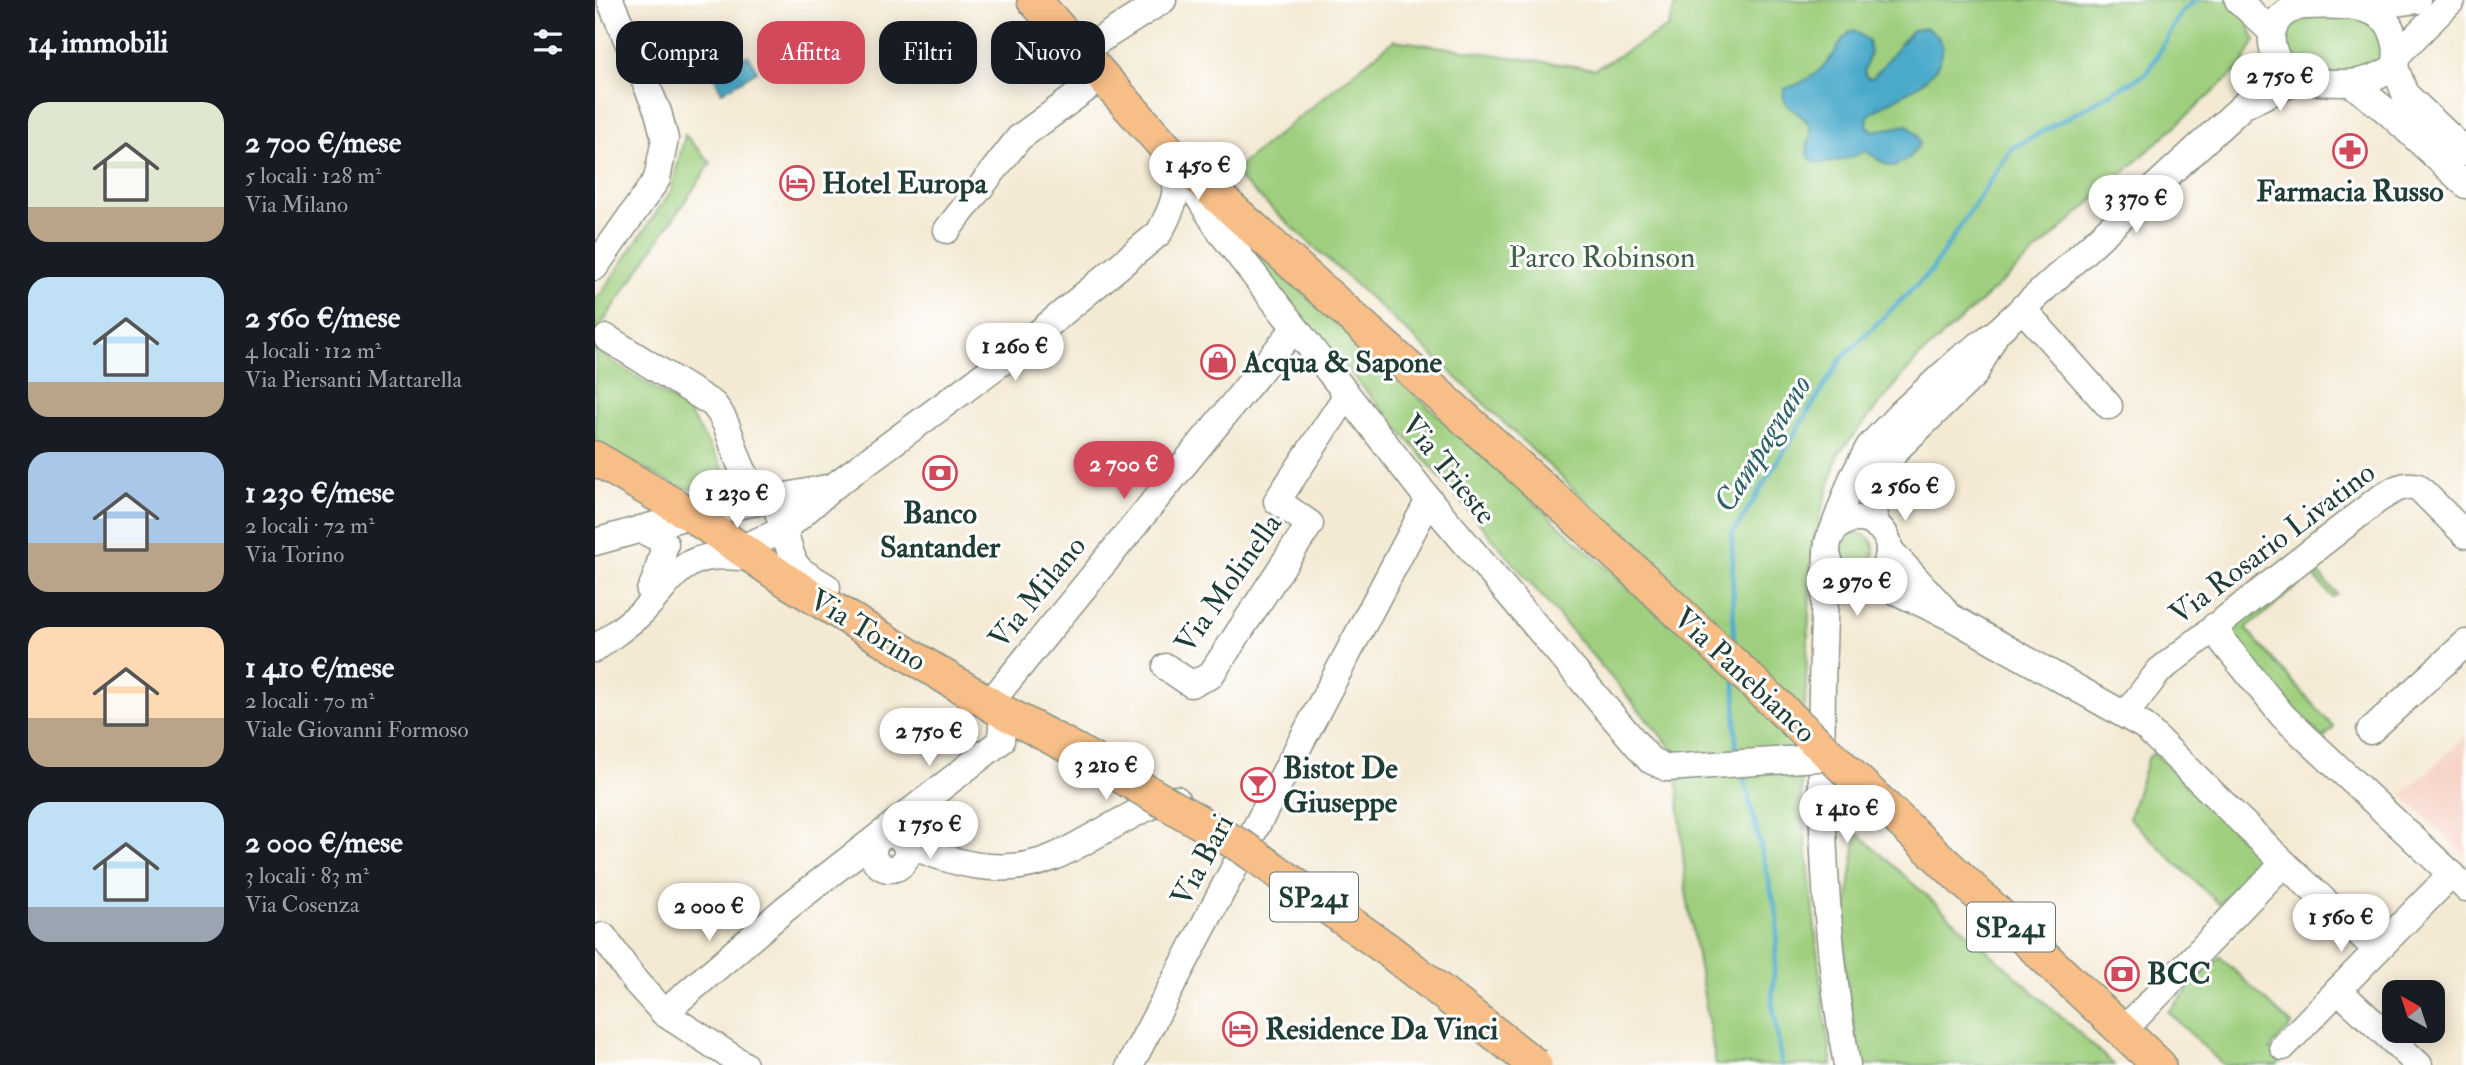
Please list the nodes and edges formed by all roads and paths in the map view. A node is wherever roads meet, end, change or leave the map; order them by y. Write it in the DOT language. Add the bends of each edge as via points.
graph roads {
  1 [pos="610,0"];
  2 [pos="1034,0"];
  3 [pos="1163,0"];
  4 [pos="2417,0"];
  5 [pos="2452,0"];
  6 [pos="2253,4"];
  7 [pos="2301,6"];
  8 [pos="2360,7"];
  9 [pos="1052,21"];
  10 [pos="1105,36"];
  11 [pos="2272,42"];
  12 [pos="2396,61"];
  13 [pos="1105,80"];
  14 [pos="2299,80"];
  15 [pos="1092,84"];
  16 [pos="2352,84"];
  17 [pos="2244,105"];
  18 [pos="2466,152"];
  19 [pos="1175,158"];
  20 [pos="2466,185"];
  21 [pos="947,230"];
  22 [pos="1220,231"];
  23 [pos="1159,233"];
  24 [pos="595,267"];
  25 [pos="2022,308"];
  26 [pos="1295,328"];
  27 [pos="1997,332"];
  28 [pos="607,338"];
  29 [pos="1347,395"];
  30 [pos="2109,406"];
  31 [pos="595,458"];
  32 [pos="641,485"];
  33 [pos="834,486"];
  34 [pos="774,499"];
  35 [pos="1429,500"];
  36 [pos="735,506"];
  37 [pos="691,515"];
  38 [pos="1874,524"];
  39 [pos="640,529"];
  40 [pos="784,530"];
  41 [pos="2466,535"];
  42 [pos="595,542"];
  43 [pos="1830,543"];
  44 [pos="1889,549"];
  45 [pos="739,554"];
  46 [pos="1861,581"];
  47 [pos="641,612"];
  48 [pos="1951,617"];
  49 [pos="2215,626"];
  50 [pos="1823,628"];
  51 [pos="2466,643"];
  52 [pos="595,649"];
  53 [pos="1166,667"];
  54 [pos="997,702"];
  55 [pos="2125,715"];
  56 [pos="2370,731"];
  57 [pos="1045,735"];
  58 [pos="1832,757"];
  59 [pos="1256,831"];
  60 [pos="895,840"];
  61 [pos="2284,863"];
  62 [pos="2459,881"];
  63 [pos="603,936"];
  64 [pos="2377,950"];
  65 [pos="2338,990"];
  66 [pos="664,1013"];
  67 [pos="2123,1031"];
  68 [pos="2283,1047"];
  69 [pos="744,1065"];
  70 [pos="1130,1065"];
  71 [pos="1535,1065"];
  72 [pos="1847,1065"];
  73 [pos="2159,1065"];
  74 [pos="2419,1065"];
  1 -- 24 [label="street" via="666,139 657,179"];
  2 -- 9 [label="main road, SP241"];
  3 -- 10 [label="street"];
  4 -- 8 [label="street"];
  5 -- 12 [label="street"];
  6 -- 7 [label="street"];
  6 -- 11 [label="street"];
  7 -- 8 [label="street"];
  7 -- 11 [label="street" via="2285,13"];
  8 -- 12 [label="street" via="2388,22 2397,44"];
  11 -- 14 [label="street" via="2283,68"];
  11 -- 17 [label="street"];
  12 -- 16 [label="street" via="2379,77"];
  12 -- 18 [label="street" via="2405,94"];
  13 -- 19 [label="main road, SP241"];
  14 -- 16 [label="street"];
  14 -- 17 [label="street"];
  15 -- 21 [label="street" via="1019,138"];
  16 -- 20 [label="street"];
  17 -- 25 [label="street"];
  19 -- 22 [label="street, Via Trieste"];
  19 -- 23 [label="street" via="1173,207"];
  19 -- 58 [label="main road, Via Panebianco / SP241, bridge" via="1637,573"];
  22 -- 23 [label="street" via="1193,222"];
  22 -- 26 [label="street, Via Trieste"];
  23 -- 33 [label="street" via="1019,350"];
  25 -- 27 [label="street"];
  25 -- 30 [label="street"];
  26 -- 29 [label="street, Via Trieste"];
  26 -- 54 [label="street, Via Milano"];
  27 -- 38 [label="street" via="1975,375 1896,450 1877,482"];
  27 -- 43 [label="street" via="1959,360 1869,447 1852,479"];
  28 -- 34 [label="street" via="713,404 722,414 748,479"];
  29 -- 35 [label="street, Via Trieste"];
  29 -- 53 [label="street, Via Molinella" via="1277,501 1310,524 1210,676 1191,684"];
  31 -- 32 [label="main road, SP241"];
  32 -- 36 [label="street"];
  32 -- 37 [label="main road, SP241"];
  33 -- 34 [label="street"];
  33 -- 40 [label="street"];
  34 -- 36 [label="street"];
  34 -- 40 [label="street"];
  35 -- 58 [label="street, Via Trieste, bridge" via="1659,764"];
  35 -- 59 [label="street, Via Bari"];
  36 -- 37 [label="street"];
  37 -- 39 [label="street"];
  37 -- 45 [label="main road, Via Torino / SP241"];
  38 -- 43 [label="street" via="1847,521"];
  38 -- 44 [label="street"];
  39 -- 42 [label="street"];
  39 -- 47 [label="street" via="665,544"];
  40 -- 45 [label="street"];
  40 -- 54 [label="street" via="801,571"];
  41 -- 49 [label="street, Via Rosario Livatino" via="2427,494 2409,484 2376,501"];
  43 -- 46 [label="street" via="1829,563 1841,577"];
  43 -- 50 [label="street"];
  44 -- 46 [label="street" via="1885,566 1871,579"];
  44 -- 48 [label="street"];
  45 -- 47 [label="street" via="699,560 676,571"];
  45 -- 54 [label="main road, Via Torino / SP241"];
  46 -- 48 [label="street" via="1893,590"];
  46 -- 50 [label="street" via="1841,600"];
  47 -- 52 [label="street"];
  48 -- 55 [label="street"];
  49 -- 55 [label="street, Via Rosario Livatino" via="2159,671"];
  49 -- 62 [label="street" via="2283,716"];
  50 -- 72 [label="street" via="1823,845 1835,997"];
  51 -- 56 [label="street"];
  54 -- 57 [label="main road, Via Torino / SP241"];
  54 -- 60 [label="street" via="1001,741"];
  55 -- 61 [label="street" via="2144,726"];
  57 -- 60 [label="street" via="1024,740"];
  57 -- 71 [label="main road, Via Torino / SP241, bridge" via="1244,848 1388,950"];
  58 -- 67 [label="main road, Via Panebianco / SP241, bridge"];
  59 -- 60 [label="street" via="1231,825 1177,799 1152,804 1049,859 1019,865 972,866"];
  59 -- 70 [label="street, Via Bari"];
  60 -- 66 [label="street" via="785,909"];
  61 -- 64 [label="street"];
  61 -- 67 [label="street"];
  62 -- 64 [label="street"];
  63 -- 66 [label="street"];
  64 -- 65 [label="street"];
  65 -- 68 [label="street"];
  65 -- 74 [label="street"];
  66 -- 69 [label="street"];
  67 -- 73 [label="main road, Via Panebianco / SP241"];
}
